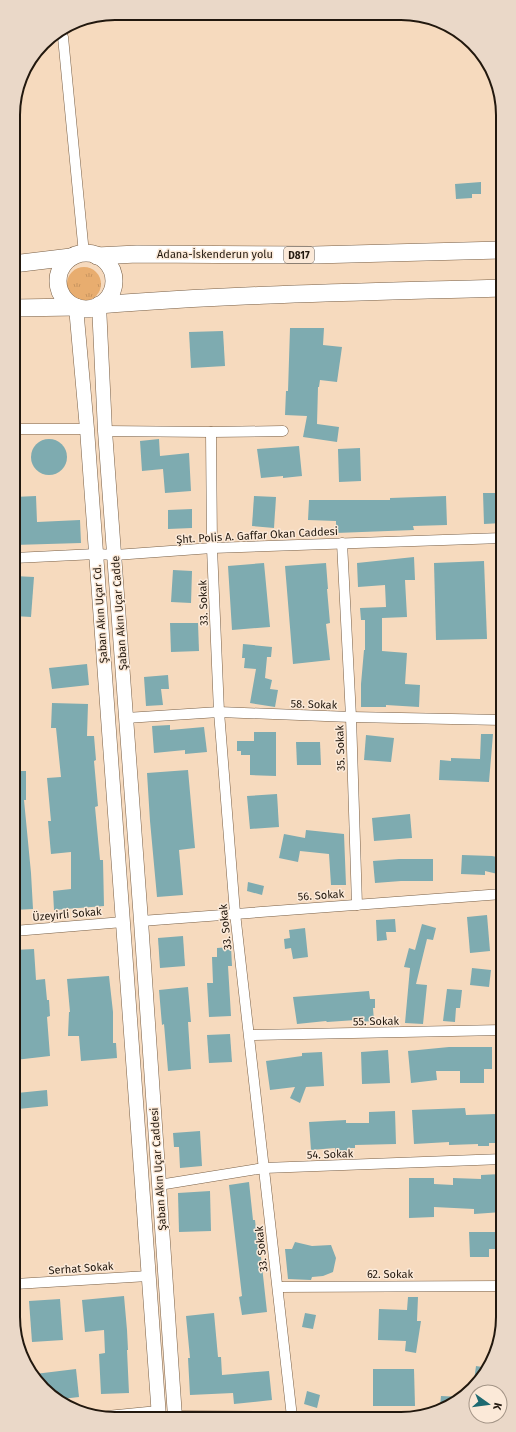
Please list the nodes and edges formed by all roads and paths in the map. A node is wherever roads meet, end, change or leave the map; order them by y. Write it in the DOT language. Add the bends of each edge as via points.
graph roads {
  1 [pos="63,37"];
  2 [pos="496,250"];
  3 [pos="84,255"];
  4 [pos="20,263"];
  5 [pos="496,288"];
  6 [pos="99,305"];
  7 [pos="76,307"];
  8 [pos="20,308"];
  9 [pos="20,429"];
  10 [pos="87,429"];
  11 [pos="105,431"];
  12 [pos="283,431"];
  13 [pos="211,432"];
  14 [pos="496,538"];
  15 [pos="342,543"];
  16 [pos="212,548"];
  17 [pos="96,554"];
  18 [pos="115,555"];
  19 [pos="20,558"];
  20 [pos="219,712"];
  21 [pos="126,718"];
  22 [pos="351,718"];
  23 [pos="496,720"];
  24 [pos="496,894"];
  25 [pos="357,904"];
  26 [pos="235,913"];
  27 [pos="141,921"];
  28 [pos="123,922"];
  29 [pos="20,931"];
  30 [pos="496,1030"];
  31 [pos="250,1035"];
  32 [pos="496,1159"];
  33 [pos="264,1168"];
  34 [pos="159,1185"];
  35 [pos="148,1276"];
  36 [pos="20,1284"];
  37 [pos="496,1286"];
  38 [pos="278,1287"];
  39 [pos="158,1412"];
  40 [pos="175,1412"];
  41 [pos="292,1412"];
  1 -- 3 [label="street"];
  2 -- 3 [label="highway, Adana-İskenderun yolu / D817" via="314,255"];
  3 -- 4 [label="highway, D817"];
  3 -- 6 [label="highway" via="106,262 114,279 109,297"];
  3 -- 7 [label="highway" via="65,263 58,279 62,296"];
  5 -- 6 [label="highway" via="319,293"];
  6 -- 7 [label="highway" via="85,309"];
  6 -- 11 [label="main road, Şaban Akın Uçar Cadde"];
  7 -- 8 [label="highway"];
  7 -- 10 [label="main road, Şaban Akın Uçar Cd."];
  9 -- 10 [label="street"];
  10 -- 17 [label="main road, Şaban Akın Uçar Cd."];
  11 -- 13 [label="street"];
  11 -- 18 [label="main road, Şaban Akın Uçar Cadde"];
  12 -- 13 [label="street"];
  13 -- 16 [label="street, 33. Sokak"];
  14 -- 15 [label="street, Şht. Polis A. Gaffar Okan Caddesi"];
  15 -- 16 [label="street, Şht. Polis A. Gaffar Okan Caddesi"];
  15 -- 22 [label="street, 35. Sokak"];
  16 -- 18 [label="street, Şht. Polis A. Gaffar Okan Caddesi"];
  16 -- 20 [label="street, 33. Sokak"];
  17 -- 18 [label="street, Şht. Polis A. Gaffar Okan Caddesi"];
  17 -- 19 [label="street, Şht. Polis A. Gaffar Okan Caddesi"];
  17 -- 28 [label="main road, Şaban Akın Uçar Cd."];
  18 -- 21 [label="main road, Şaban Akın Uçar Cadde"];
  20 -- 21 [label="street, 58. Sokak"];
  20 -- 22 [label="street, 58. Sokak"];
  20 -- 26 [label="street, 33. Sokak"];
  21 -- 27 [label="main road, Şaban Akın Uçar Cadde"];
  22 -- 23 [label="street, 58. Sokak"];
  22 -- 25 [label="street, 35. Sokak"];
  24 -- 25 [label="street, 56. Sokak"];
  25 -- 26 [label="street, 56. Sokak"];
  26 -- 27 [label="street, 56. Sokak"];
  26 -- 31 [label="street, 33. Sokak"];
  27 -- 28 [label="main road"];
  27 -- 34 [label="main road, Şaban Akın Uçar Caddesi"];
  28 -- 29 [label="street, Üzeyirli Sokak"];
  28 -- 35 [label="main road, Şaban Akın Uçar Caddesi"];
  30 -- 31 [label="street, 55. Sokak"];
  31 -- 33 [label="street, 33. Sokak"];
  32 -- 33 [label="street, 54. Sokak"];
  33 -- 34 [label="street, 54. Sokak"];
  33 -- 38 [label="street, 33. Sokak"];
  34 -- 40 [label="main road, Şaban Akın Uçar Caddesi"];
  35 -- 36 [label="street, Serhat Sokak"];
  35 -- 39 [label="main road, Şaban Akın Uçar Caddesi"];
  37 -- 38 [label="street, 62. Sokak"];
  38 -- 41 [label="street, 33. Sokak"];
}
